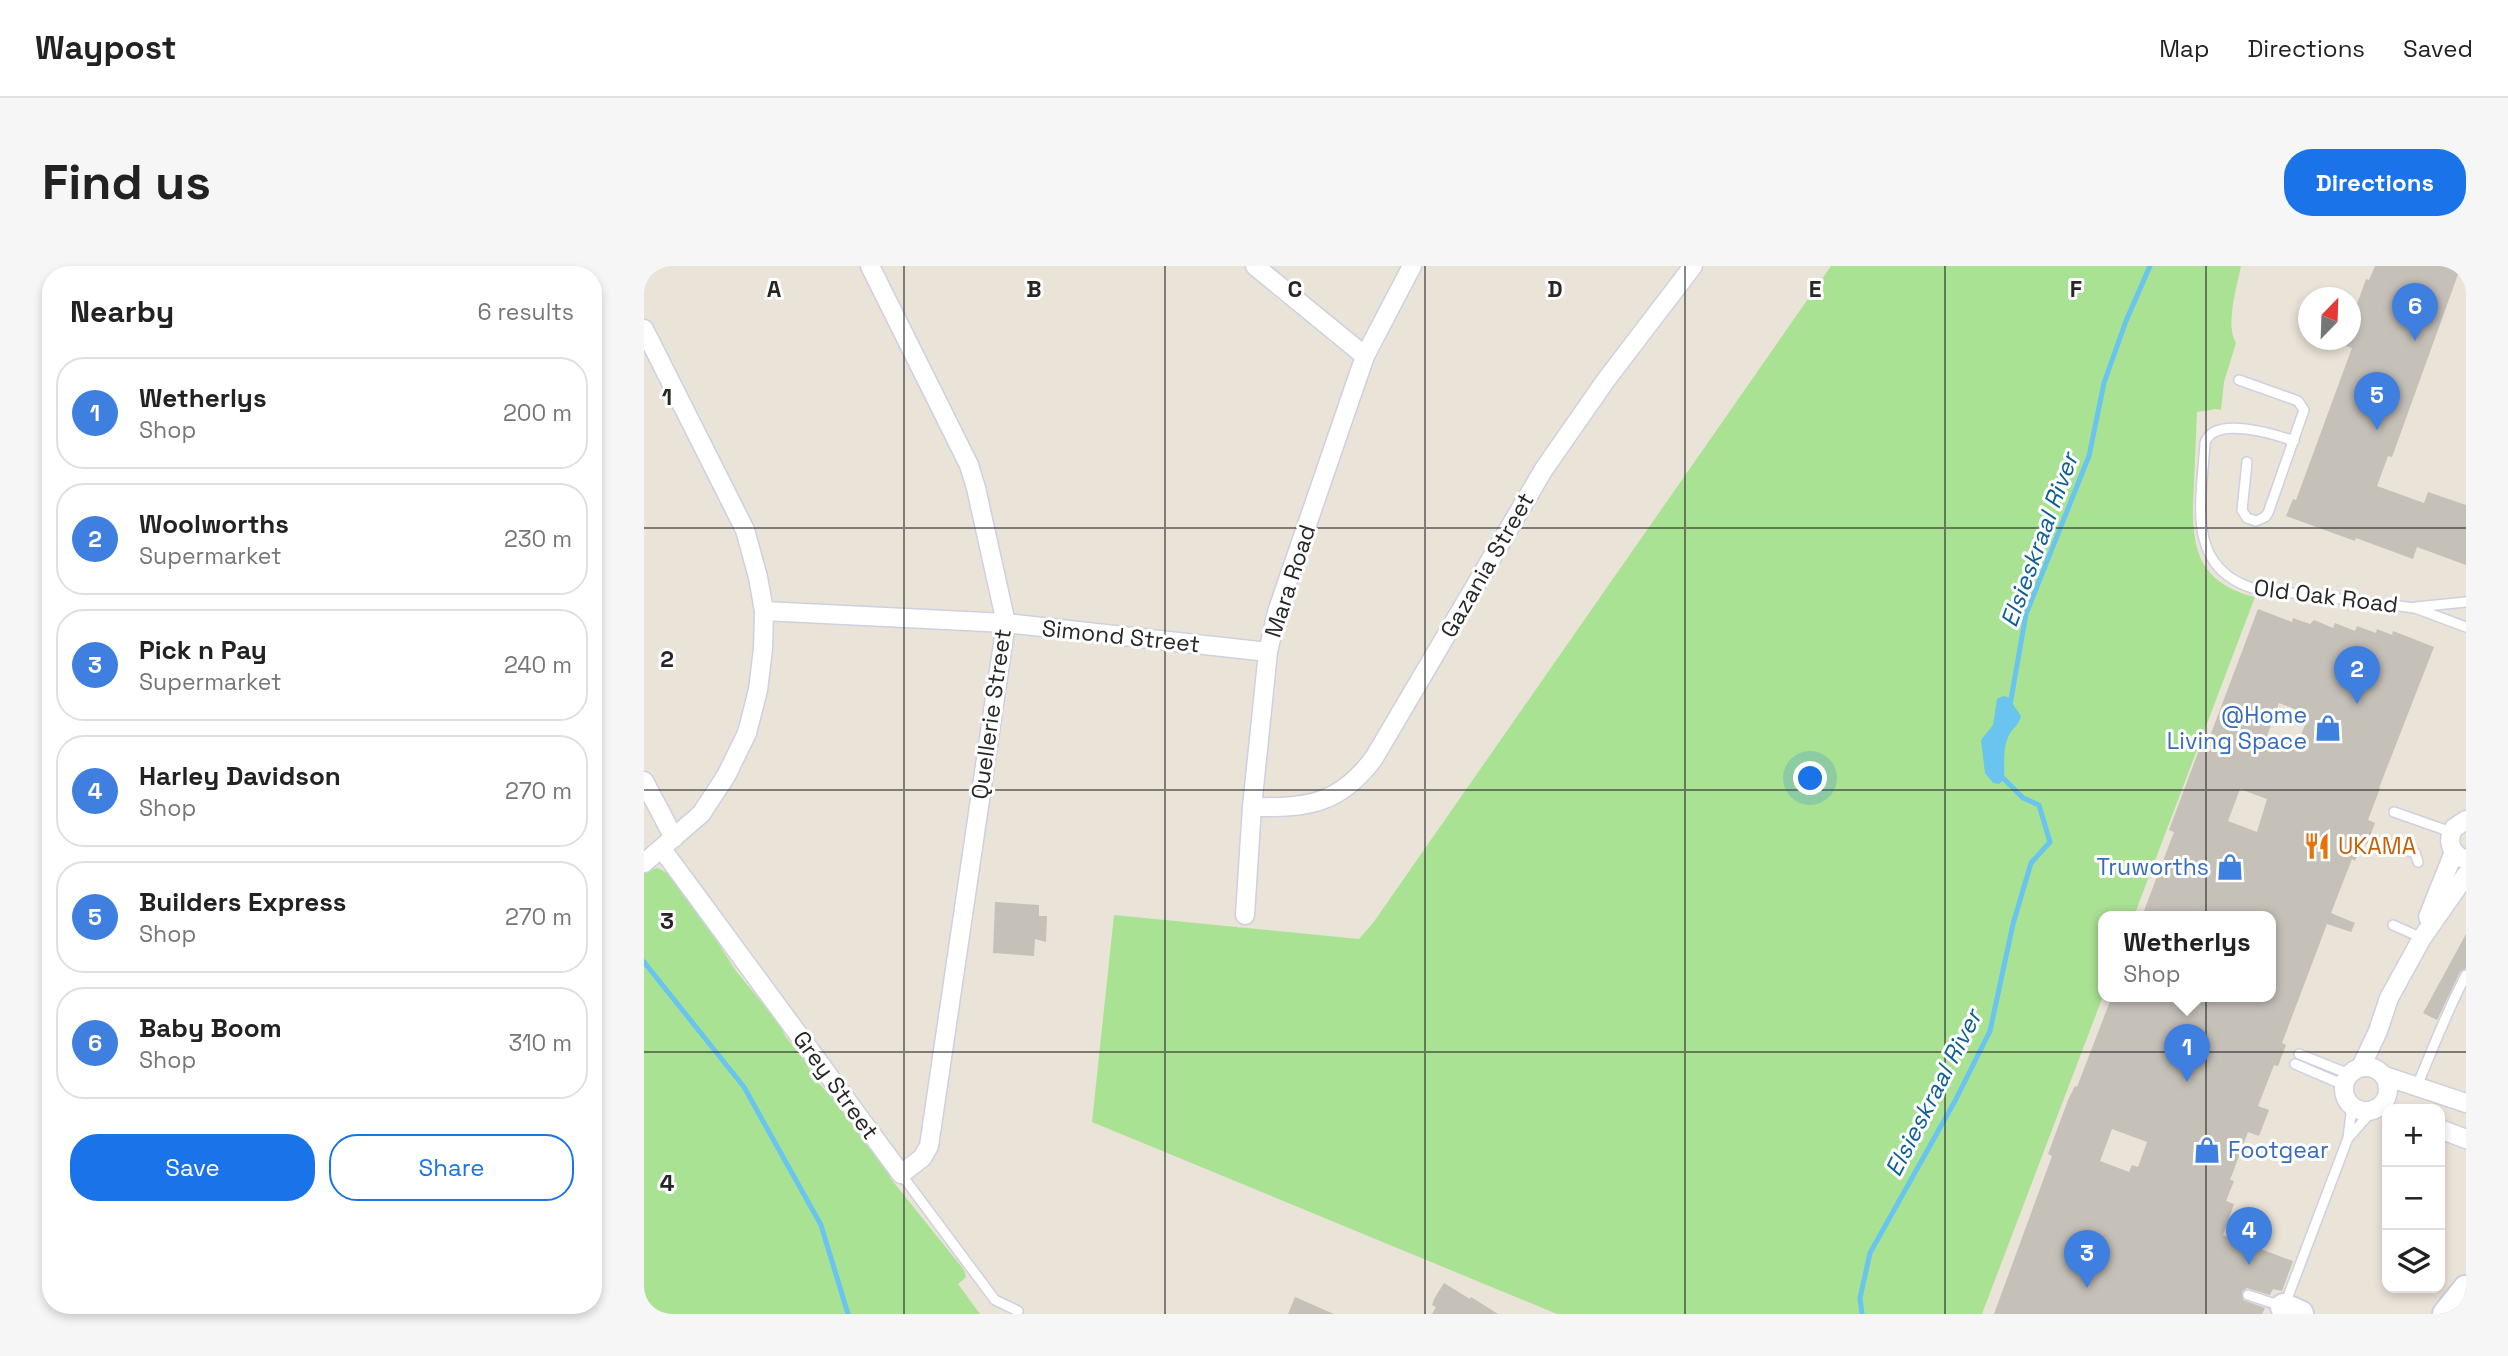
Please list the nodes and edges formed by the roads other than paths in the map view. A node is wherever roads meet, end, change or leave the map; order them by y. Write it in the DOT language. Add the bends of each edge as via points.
graph roads {
  1 [pos="870,266"];
  2 [pos="1255,266"];
  3 [pos="1412,266"];
  4 [pos="1693,266"];
  5 [pos="644,329"];
  6 [pos="1365,356"];
  7 [pos="2239,380"];
  8 [pos="2294,441"];
  9 [pos="2247,463"];
  10 [pos="2466,602"];
  11 [pos="2415,608"];
  12 [pos="764,611"];
  13 [pos="1006,623"];
  14 [pos="2466,627"];
  15 [pos="1268,652"];
  16 [pos="644,781"];
  17 [pos="1252,807"];
  18 [pos="2393,811"];
  19 [pos="2466,820"];
  20 [pos="2451,832"];
  21 [pos="2382,842"];
  22 [pos="668,844"];
  23 [pos="2460,856"];
  24 [pos="2418,862"];
  25 [pos="644,863"];
  26 [pos="2466,875"];
  27 [pos="1245,915"];
  28 [pos="2393,925"];
  29 [pos="2424,934"];
  30 [pos="2466,975"];
  31 [pos="2378,1031"];
  32 [pos="2299,1054"];
  33 [pos="2295,1064"];
  34 [pos="2383,1074"];
  35 [pos="2351,1075"];
  36 [pos="2417,1086"];
  37 [pos="2349,1103"];
  38 [pos="2466,1103"];
  39 [pos="2381,1108"];
  40 [pos="2445,1131"];
  41 [pos="2347,1138"];
  42 [pos="2466,1139"];
  43 [pos="901,1174"];
  44 [pos="2466,1289"];
  45 [pos="2248,1295"];
  46 [pos="1018,1311"];
  47 [pos="2289,1312"];
  48 [pos="2446,1314"];
  1 -- 13 [label="street, Quellerie Street" via="969,465"];
  2 -- 6 [label="street"];
  3 -- 6 [label="street, Mara Road"];
  4 -- 17 [label="street, Gazania Street" via="1544,469 1362,774 1346,789 1312,805"];
  5 -- 12 [label="street" via="745,530"];
  6 -- 15 [label="street, Mara Road" via="1280,603"];
  7 -- 8 [label="lane" via="2301,403 2304,413"];
  8 -- 9 [label="lane" via="2268,513 2256,521 2242,510"];
  8 -- 11 [label="lane, Old Oak Road" via="2271,433 2224,428 2208,436 2201,519 2213,563 2252,588"];
  10 -- 11 [label="lane, Old Oak Road"];
  11 -- 14 [label="lane, Old Oak Road"];
  12 -- 13 [label="street, Simond Street"];
  12 -- 22 [label="street" via="758,690 747,733 701,814"];
  13 -- 15 [label="street, Simond Street"];
  13 -- 43 [label="street, Quellerie Street" via="929,1146 922,1158"];
  15 -- 17 [label="street, Mara Road"];
  16 -- 22 [label="street, Grey Street"];
  17 -- 27 [label="street, Mara Road"];
  18 -- 20 [label="lane"];
  19 -- 20 [label="street"];
  20 -- 23 [label="street" via="2450,845"];
  21 -- 24 [label="lane" via="2415,853"];
  22 -- 25 [label="street"];
  22 -- 43 [label="street, Grey Street"];
  23 -- 29 [label="street" via="2448,871"];
  26 -- 29 [label="street"];
  28 -- 29 [label="lane"];
  29 -- 31 [label="street" via="2389,998"];
  30 -- 36 [label="lane"];
  31 -- 34 [label="street"];
  31 -- 35 [label="street"];
  32 -- 35 [label="lane"];
  33 -- 35 [label="lane"];
  34 -- 35 [label="street" via="2374,1067"];
  34 -- 36 [label="street"];
  34 -- 39 [label="street" via="2389,1094"];
  35 -- 37 [label="street" via="2344,1094"];
  36 -- 38 [label="street"];
  37 -- 39 [label="street" via="2360,1110"];
  37 -- 41 [label="lane"];
  39 -- 41 [label="lane"];
  40 -- 42 [label="street"];
  41 -- 47 [label="lane"];
  43 -- 46 [label="lane, Grey Street" via="995,1300"];
  44 -- 48 [label="main road"];
  45 -- 47 [label="lane"];
}
